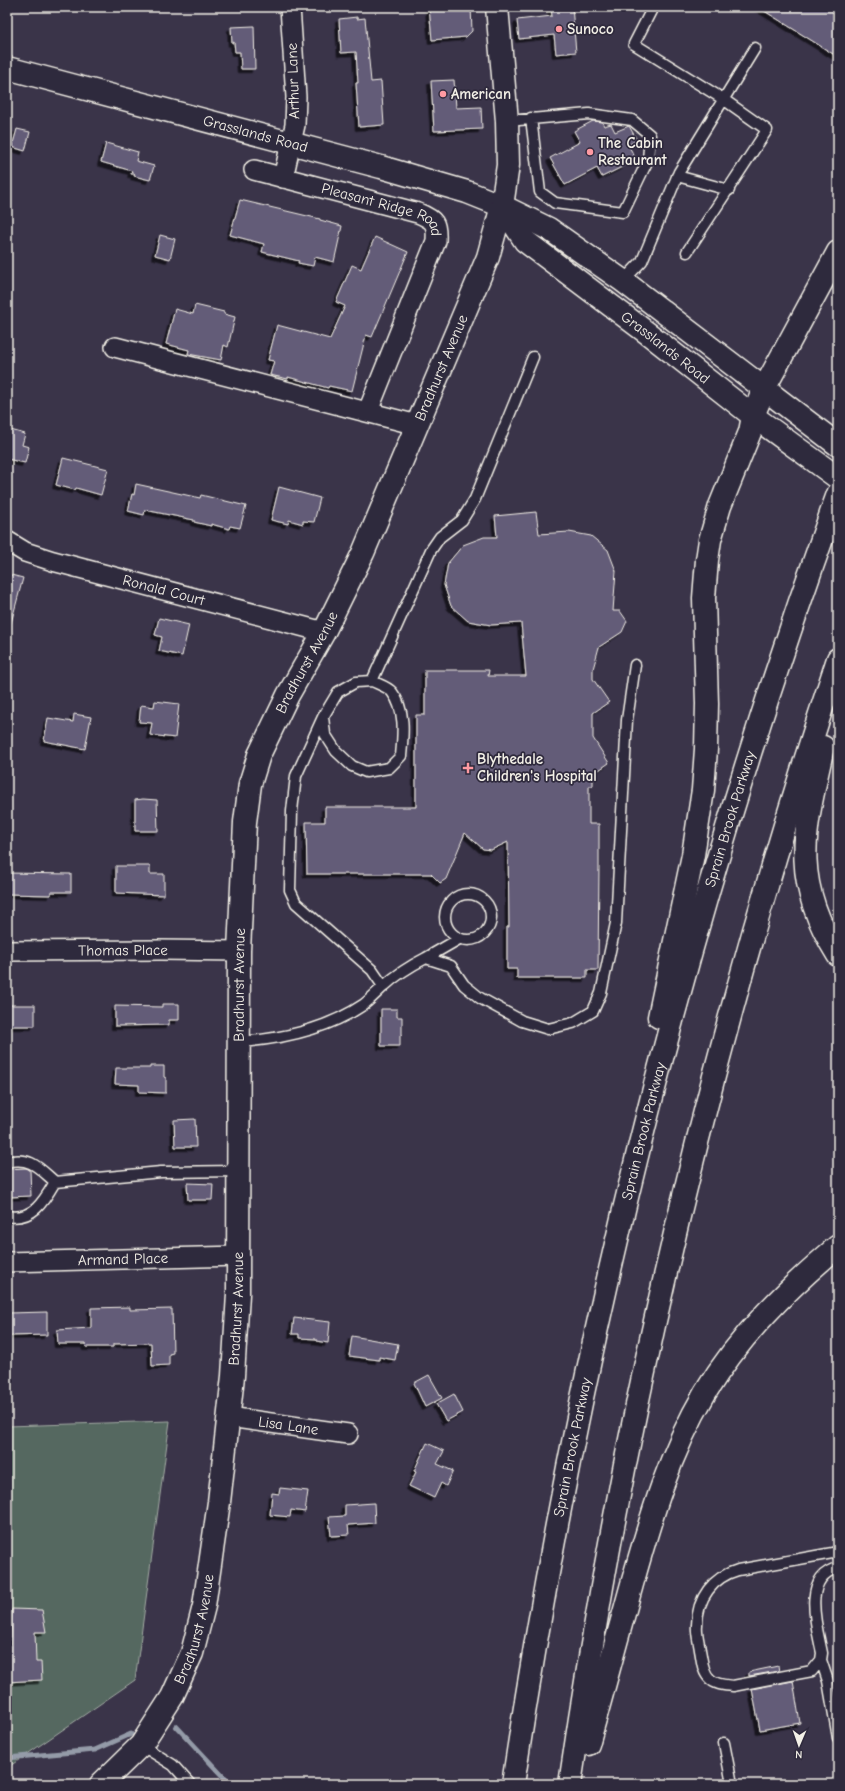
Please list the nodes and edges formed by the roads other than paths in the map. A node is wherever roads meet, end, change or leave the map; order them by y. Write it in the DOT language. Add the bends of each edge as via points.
graph roads {
  1 [pos="290,7"];
  2 [pos="497,7"];
  3 [pos="654,7"];
  4 [pos="755,48"];
  5 [pos="7,68"];
  6 [pos="723,99"];
  7 [pos="531,118"];
  8 [pos="507,121"];
  9 [pos="292,144"];
  10 [pos="254,170"];
  11 [pos="677,176"];
  12 [pos="283,178"];
  13 [pos="729,190"];
  14 [pos="502,206"];
  15 [pos="687,252"];
  16 [pos="838,252"];
  17 [pos="623,281"];
  18 [pos="115,347"];
  19 [pos="533,357"];
  20 [pos="764,390"];
  21 [pos="368,411"];
  22 [pos="753,416"];
  23 [pos="417,425"];
  24 [pos="838,445"];
  25 [pos="838,478"];
  26 [pos="838,494"];
  27 [pos="7,540"];
  28 [pos="324,632"];
  29 [pos="838,659"];
  30 [pos="635,665"];
  31 [pos="838,679"];
  32 [pos="372,681"];
  33 [pos="323,717"];
  34 [pos="459,939"];
  35 [pos="239,951"];
  36 [pos="7,952"];
  37 [pos="838,955"];
  38 [pos="426,958"];
  39 [pos="383,986"];
  40 [pos="239,1042"];
  41 [pos="7,1162"];
  42 [pos="239,1171"];
  43 [pos="55,1182"];
  44 [pos="7,1216"];
  45 [pos="618,1236"];
  46 [pos="838,1246"];
  47 [pos="239,1256"];
  48 [pos="7,1262"];
  49 [pos="229,1417"];
  50 [pos="348,1434"];
  51 [pos="838,1552"];
  52 [pos="838,1568"];
  53 [pos="820,1660"];
  54 [pos="838,1738"];
  55 [pos="724,1743"];
  56 [pos="140,1745"];
  57 [pos="101,1784"];
  58 [pos="190,1784"];
  59 [pos="513,1784"];
  60 [pos="570,1784"];
  61 [pos="577,1784"];
  62 [pos="732,1784"];
  1 -- 9 [label="street, Arthur Lane" via="296,97"];
  2 -- 8 [label="main road, Bradhurst Avenue"];
  3 -- 6 [label="lane" via="634,44"];
  4 -- 6 [label="lane"];
  5 -- 9 [label="main road, Grasslands Road"];
  6 -- 11 [label="lane"];
  6 -- 13 [label="lane" via="767,130"];
  7 -- 7 [label="lane" via="589,114 632,120 650,135 648,160 623,212 555,202 540,192"];
  7 -- 8 [label="lane"];
  8 -- 14 [label="main road, Bradhurst Avenue" via="508,165"];
  9 -- 12 [label="street, Arthur Lane"];
  9 -- 14 [label="main road, Grasslands Road" via="467,192"];
  10 -- 12 [label="street, Pleasant Ridge Road"];
  11 -- 13 [label="lane"];
  11 -- 17 [label="lane" via="642,261"];
  12 -- 21 [label="street, Pleasant Ridge Road" via="418,213 430,217 437,226 436,242"];
  13 -- 15 [label="lane"];
  14 -- 17 [label="main road, Grasslands Road" via="549,229"];
  14 -- 22 [label="main road, Grasslands Road" via="525,241"];
  14 -- 23 [label="main road, Bradhurst Avenue" via="488,257"];
  16 -- 20 [label="main road"];
  17 -- 20 [label="main road, Grasslands Road"];
  18 -- 21 [label="street"];
  19 -- 32 [label="lane" via="475,499 462,520 440,537 431,550"];
  20 -- 22 [label="main road"];
  20 -- 24 [label="main road, Grasslands Road"];
  21 -- 23 [label="street"];
  22 -- 25 [label="main road, Grasslands Road"];
  22 -- 45 [label="main road" via="750,432 714,522 707,560 704,598 706,749 700,810"];
  23 -- 28 [label="main road, Bradhurst Avenue" via="363,553"];
  26 -- 45 [label="main road, Sprain Brook Parkway" via="770,690 712,877 673,1017"];
  27 -- 28 [label="street, Ronald Court" via="25,552 53,561"];
  28 -- 35 [label="main road, Bradhurst Avenue" via="288,695 262,748 250,784 245,822"];
  29 -- 60 [label="main road" via="752,939 678,1220 614,1521"];
  30 -- 38 [label="lane" via="627,720 616,923 601,993 593,1011 572,1023 548,1029 522,1021 480,998 464,985 451,966"];
  31 -- 37 [label="main road" via="808,814 805,851 808,886 813,905 819,922"];
  32 -- 33 [label="lane" via="356,682 338,692"];
  32 -- 33 [label="lane" via="391,691 400,708 401,756 389,768 366,772 352,766 336,752 325,734"];
  33 -- 39 [label="lane" via="296,776 292,811 290,890 296,904 372,970"];
  34 -- 34 [label="lane" via="475,939 487,930 491,922 489,907 478,896 456,896 446,907 448,929"];
  34 -- 38 [label="lane"];
  35 -- 36 [label="street, Thomas Place"];
  35 -- 40 [label="main road, Bradhurst Avenue"];
  38 -- 39 [label="lane"];
  39 -- 40 [label="lane" via="364,1005 336,1021 307,1031"];
  40 -- 42 [label="main road, Bradhurst Avenue"];
  41 -- 43 [label="lane" via="25,1160"];
  42 -- 43 [label="lane" via="161,1172"];
  42 -- 47 [label="main road, Bradhurst Avenue"];
  43 -- 44 [label="lane" via="43,1202 28,1215"];
  45 -- 59 [label="main road, Sprain Brook Parkway" via="558,1520"];
  46 -- 61 [label="main road" via="791,1287 747,1334 706,1393 676,1448 655,1504"];
  47 -- 48 [label="street, Armand Place"];
  47 -- 49 [label="main road, Bradhurst Avenue" via="234,1369"];
  49 -- 50 [label="street, Lisa Lane"];
  49 -- 56 [label="main road, Bradhurst Avenue" via="204,1606 192,1653 172,1698"];
  51 -- 53 [label="lane" via="728,1573 713,1583 708,1590 696,1626 702,1663 709,1678 714,1682 733,1686 807,1673 812,1671"];
  52 -- 53 [label="lane" via="820,1579 814,1598 822,1654"];
  53 -- 54 [label="lane" via="828,1681"];
  55 -- 62 [label="lane"];
  56 -- 57 [label="main road, Bradhurst Avenue"];
  56 -- 58 [label="lane" via="173,1765"];
}
